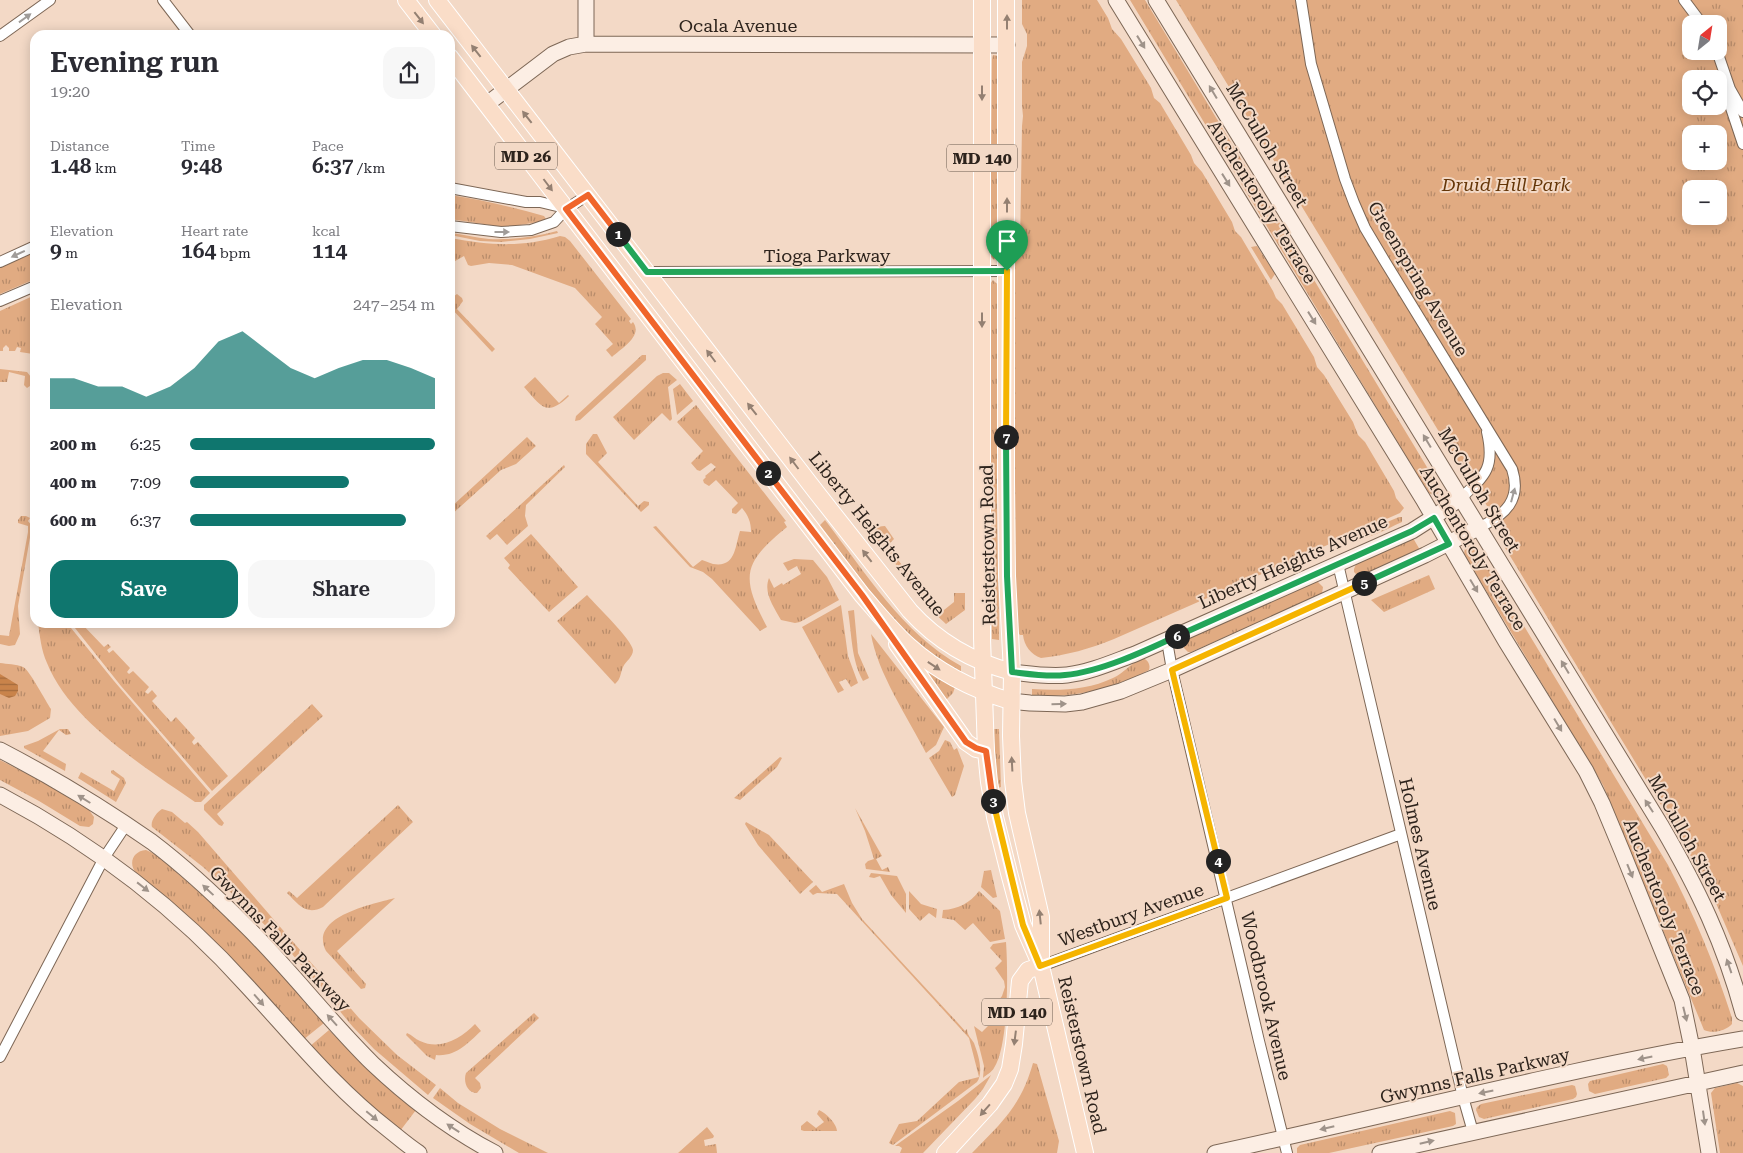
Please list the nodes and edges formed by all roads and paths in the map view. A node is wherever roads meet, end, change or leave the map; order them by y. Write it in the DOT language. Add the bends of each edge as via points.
graph roads {
  1 [pos="50,0"];
  2 [pos="163,0"];
  3 [pos="406,0"];
  4 [pos="438,0"];
  5 [pos="586,0"];
  6 [pos="982,0"];
  7 [pos="1006,0"];
  8 [pos="1116,0"];
  9 [pos="1156,0"];
  10 [pos="1301,0"];
  11 [pos="1684,0"];
  12 [pos="1695,15"];
  13 [pos="186,30"];
  14 [pos="429,30"];
  15 [pos="0,36"];
  16 [pos="586,44"];
  17 [pos="982,45"];
  18 [pos="1007,45"];
  19 [pos="1720,60"];
  20 [pos="455,63"];
  21 [pos="506,89"];
  22 [pos="1730,89"];
  23 [pos="487,104"];
  24 [pos="1743,112"];
  25 [pos="1743,144"];
  26 [pos="455,189"];
  27 [pos="588,195"];
  28 [pos="566,209"];
  29 [pos="455,227"];
  30 [pos="30,248"];
  31 [pos="0,262"];
  32 [pos="982,271"];
  33 [pos="1007,271"];
  34 [pos="647,272"];
  35 [pos="30,288"];
  36 [pos="0,301"];
  37 [pos="1486,424"];
  38 [pos="1462,497"];
  39 [pos="1434,518"];
  40 [pos="1480,527"];
  41 [pos="1449,544"];
  42 [pos="1338,564"];
  43 [pos="1345,592"];
  44 [pos="862,595"];
  45 [pos="1168,641"];
  46 [pos="982,663"];
  47 [pos="1172,670"];
  48 [pos="1012,672"];
  49 [pos="982,691"];
  50 [pos="1010,701"];
  51 [pos="0,750"];
  52 [pos="986,751"];
  53 [pos="0,795"];
  54 [pos="126,824"];
  55 [pos="1401,834"];
  56 [pos="104,858"];
  57 [pos="1227,898"];
  58 [pos="1040,966"];
  59 [pos="1743,1013"];
  60 [pos="1743,1039"];
  61 [pos="1692,1048"];
  62 [pos="0,1057"];
  63 [pos="1743,1073"];
  64 [pos="1698,1082"];
  65 [pos="1462,1097"];
  66 [pos="1472,1132"];
  67 [pos="1286,1146"];
  68 [pos="419,1153"];
  69 [pos="495,1153"];
  70 [pos="945,1153"];
  71 [pos="1085,1153"];
  72 [pos="1215,1153"];
  73 [pos="1380,1153"];
  74 [pos="1709,1153"];
  15 -- 1 [label="street, one-way"];
  2 -- 13 [label="street"];
  3 -- 14 [label="main road, one-way"];
  21 -- 4 [label="main road, Liberty Heights Avenue / MD 26, one-way"];
  5 -- 16 [label="main road"];
  6 -- 17 [label="main road, Reisterstown Road / MD 140"];
  18 -- 7 [label="main road, Reisterstown Road / MD 140, one-way"];
  8 -- 39 [label="main road, Auchentoroly Terrace, one-way"];
  38 -- 9 [label="main road, McCulloh Street, one-way"];
  10 -- 37 [label="street, Greenspring Avenue" via="1311,64 1354,203 1384,260"];
  11 -- 12 [label="street"];
  16 -- 17 [label="main road, Ocala Avenue"];
  16 -- 21 [label="main road, Ocala Avenue" via="569,46 553,54"];
  17 -- 18 [label="main road, Ocala Avenue"];
  17 -- 32 [label="main road, Reisterstown Road / MD 140, one-way"];
  33 -- 18 [label="main road, Reisterstown Road / MD 140, one-way"];
  19 -- 22 [label="street"];
  20 -- 23 [label="main road, MD 26"];
  21 -- 23 [label="main road, Ocala Avenue"];
  27 -- 21 [label="main road, Liberty Heights Avenue / MD 26, one-way"];
  22 -- 24 [label="street"];
  22 -- 25 [label="street" via="1731,108"];
  23 -- 28 [label="main road, MD 26, one-way"];
  26 -- 28 [label="street"];
  27 -- 28 [label="street"];
  27 -- 34 [label="main road, Liberty Heights Avenue / MD 26"];
  29 -- 28 [label="street, one-way" via="501,232 531,230 554,222"];
  28 -- 44 [label="main road, MD 26"];
  30 -- 31 [label="street, one-way"];
  32 -- 33 [label="street, Tioga Parkway"];
  32 -- 34 [label="street, Tioga Parkway"];
  32 -- 46 [label="main road, Reisterstown Road / MD 140, one-way"];
  33 -- 48 [label="main road, Reisterstown Road / MD 140" via="1007,566"];
  46 -- 34 [label="main road, Liberty Heights Avenue / MD 26, one-way" via="948,645 923,626 910,611"];
  35 -- 36 [label="street"];
  37 -- 38 [label="street, Greenspring Avenue" via="1489,465 1479,482"];
  40 -- 37 [label="street, Greenspring Avenue, one-way" via="1504,512 1515,486 1510,464"];
  38 -- 39 [label="main road, Liberty Heights Avenue"];
  38 -- 40 [label="main road, McCulloh Street"];
  39 -- 41 [label="main road, Auchentoroly Terrace"];
  39 -- 42 [label="main road, Liberty Heights Avenue"];
  40 -- 41 [label="main road"];
  59 -- 40 [label="main road, McCulloh Street, one-way" via="1725,956 1694,885"];
  41 -- 43 [label="main road"];
  41 -- 61 [label="main road, Auchentoroly Terrace, one-way" via="1595,788 1682,1000"];
  42 -- 43 [label="street, Holmes Avenue"];
  42 -- 45 [label="main road, Liberty Heights Avenue"];
  43 -- 47 [label="main road"];
  43 -- 55 [label="street, Holmes Avenue"];
  44 -- 49 [label="main road, MD 26, one-way" via="922,657"];
  44 -- 52 [label="main road" via="966,742"];
  45 -- 47 [label="street, Woodbrook Avenue"];
  45 -- 48 [label="main road, Liberty Heights Avenue" via="1081,672 1050,676"];
  46 -- 48 [label="main road, Liberty Heights Avenue / MD 26"];
  46 -- 49 [label="main road, Reisterstown Road / MD 140"];
  50 -- 47 [label="main road, one-way" via="1082,702 1121,691"];
  47 -- 57 [label="street, Woodbrook Avenue"];
  48 -- 50 [label="main road, Reisterstown Road / MD 140"];
  49 -- 50 [label="main road, MD 26"];
  49 -- 52 [label="main road, Reisterstown Road / MD 140"];
  58 -- 50 [label="main road, Reisterstown Road / MD 140, one-way" via="1041,917 1013,781"];
  54 -- 51 [label="main road, Gwynns Falls Parkway, one-way"];
  52 -- 58 [label="main road, Reisterstown Road / MD 140" via="995,817 1023,925"];
  53 -- 56 [label="main road"];
  54 -- 56 [label="street"];
  69 -- 54 [label="main road, Gwynns Falls Parkway, one-way" via="423,1106 374,1064 246,926 180,865"];
  55 -- 57 [label="street, Westbury Avenue"];
  55 -- 65 [label="street, Holmes Avenue"];
  56 -- 62 [label="street"];
  56 -- 68 [label="main road, one-way" via="179,918 248,986 348,1096"];
  57 -- 58 [label="street, Westbury Avenue"];
  57 -- 67 [label="street, Woodbrook Avenue"];
  58 -- 70 [label="main road, MD 140, one-way" via="1028,970 1020,981 1012,1060 1004,1084"];
  58 -- 71 [label="main road, Reisterstown Road / MD 140"];
  60 -- 61 [label="main road, Gwynns Falls Parkway"];
  61 -- 64 [label="main road, Auchentoroly Terrace"];
  61 -- 65 [label="main road, Gwynns Falls Parkway, one-way"];
  63 -- 64 [label="main road"];
  64 -- 66 [label="main road"];
  64 -- 74 [label="main road, Auchentoroly Terrace, one-way"];
  65 -- 66 [label="street, Holmes Avenue"];
  65 -- 67 [label="main road, Gwynns Falls Parkway, one-way"];
  73 -- 66 [label="main road, one-way"];
  67 -- 72 [label="main road, Gwynns Falls Parkway"];
}
